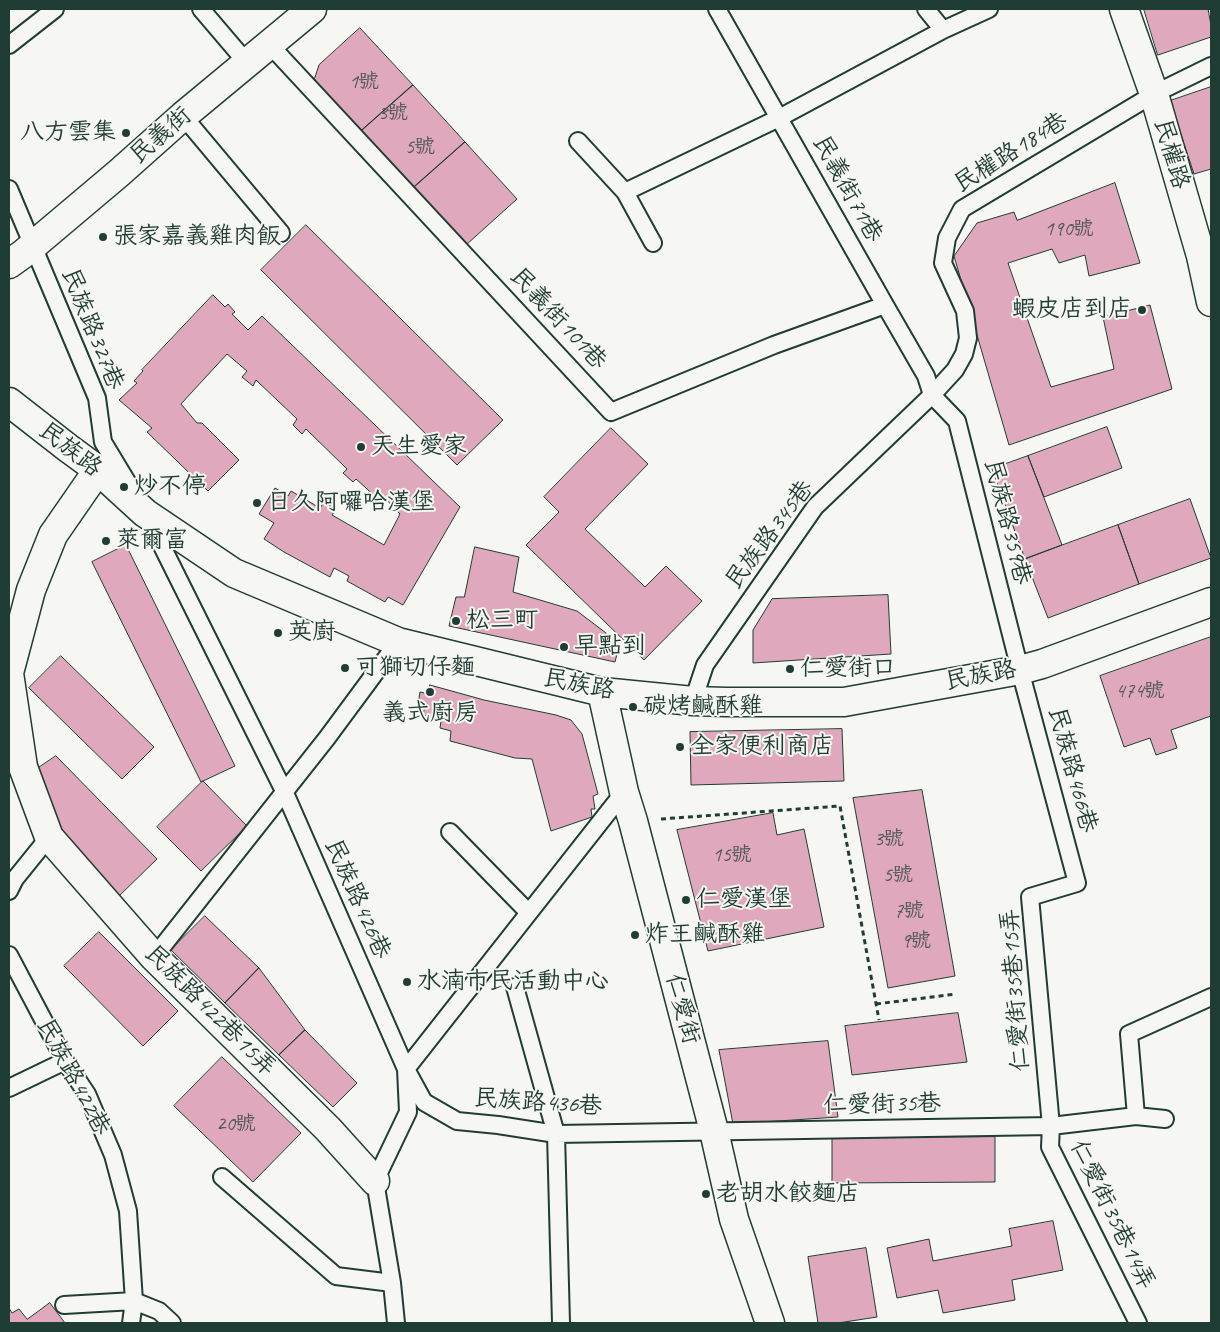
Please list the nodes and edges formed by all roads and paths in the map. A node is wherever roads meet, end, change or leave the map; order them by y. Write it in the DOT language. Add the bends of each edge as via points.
graph roads {
  1 [pos="55,9"];
  2 [pos="201,9"];
  3 [pos="312,9"];
  4 [pos="717,9"];
  5 [pos="926,9"];
  6 [pos="989,9"];
  7 [pos="1124,9"];
  8 [pos="943,30"];
  9 [pos="270,44"];
  10 [pos="9,45"];
  11 [pos="247,63"];
  12 [pos="1211,66"];
  13 [pos="1154,94"];
  14 [pos="183,116"];
  15 [pos="779,118"];
  16 [pos="578,141"];
  17 [pos="9,188"];
  18 [pos="624,192"];
  19 [pos="281,233"];
  20 [pos="653,243"];
  21 [pos="33,246"];
  22 [pos="9,264"];
  23 [pos="1211,302"];
  24 [pos="885,305"];
  25 [pos="932,395"];
  26 [pos="9,402"];
  27 [pos="98,470"];
  28 [pos="145,513"];
  29 [pos="1211,602"];
  30 [pos="398,642"];
  31 [pos="1020,670"];
  32 [pos="602,692"];
  33 [pos="693,701"];
  34 [pos="16,770"];
  35 [pos="624,792"];
  36 [pos="285,793"];
  37 [pos="633,821"];
  38 [pos="450,832"];
  39 [pos="49,837"];
  40 [pos="1077,883"];
  41 [pos="9,891"];
  42 [pos="528,912"];
  43 [pos="9,955"];
  44 [pos="154,957"];
  45 [pos="515,987"];
  46 [pos="956,994"];
  47 [pos="1211,997"];
  48 [pos="876,1004"];
  49 [pos="879,1020"];
  50 [pos="65,1061"];
  51 [pos="406,1069"];
  52 [pos="9,1088"];
  53 [pos="1136,1116"];
  54 [pos="1165,1119"];
  55 [pos="1051,1126"];
  56 [pos="714,1132"];
  57 [pos="556,1134"];
  58 [pos="222,1177"];
  59 [pos="375,1181"];
  60 [pos="392,1283"];
  61 [pos="134,1301"];
  62 [pos="64,1306"];
  63 [pos="131,1323"];
  64 [pos="172,1323"];
  65 [pos="396,1323"];
  66 [pos="561,1323"];
  67 [pos="770,1323"];
  68 [pos="1138,1323"];
  1 -- 10 [label="lane"];
  2 -- 11 [label="lane"];
  3 -- 9 [label="street, 民義街"];
  4 -- 15 [label="lane, 民義街71巷"];
  5 -- 8 [label="lane"];
  6 -- 8 [label="lane"];
  7 -- 13 [label="street, 民權路"];
  8 -- 15 [label="lane"];
  9 -- 11 [label="street, 民義街"];
  9 -- 24 [label="lane, 民義街101巷" via="611,412 774,345"];
  11 -- 14 [label="street, 民義街"];
  12 -- 13 [label="lane, 民權路184巷"];
  13 -- 23 [label="street, 民權路" via="1201,256"];
  13 -- 25 [label="lane, 民權路184巷" via="962,209 947,238 943,263 965,311 968,338 955,370"];
  14 -- 19 [label="lane"];
  14 -- 21 [label="street, 民義街"];
  15 -- 18 [label="lane"];
  15 -- 24 [label="lane, 民義街71巷"];
  16 -- 18 [label="lane"];
  17 -- 21 [label="lane, 民族路327巷"];
  18 -- 20 [label="lane"];
  21 -- 22 [label="street, 民義街"];
  21 -- 28 [label="lane, 民族路327巷" via="97,398 103,442"];
  24 -- 25 [label="lane, 民義街71巷" via="926,376"];
  25 -- 31 [label="lane, 民族路359巷" via="956,421"];
  25 -- 33 [label="lane, 民族路345巷" via="815,507 705,665"];
  26 -- 27 [label="street, 民族路"];
  27 -- 28 [label="street, 民族路"];
  27 -- 34 [label="street" via="53,535 31,590 9,673"];
  28 -- 30 [label="street, 民族路" via="234,573"];
  28 -- 36 [label="lane, 民族路426巷"];
  29 -- 31 [label="street, 民族路"];
  30 -- 32 [label="street, 民族路"];
  30 -- 36 [label="lane"];
  31 -- 33 [label="street, 民族路" via="844,702"];
  31 -- 40 [label="lane, 民族路466巷"];
  32 -- 33 [label="street, 民族路"];
  32 -- 35 [label="street, 仁愛街"];
  34 -- 39 [label="street"];
  35 -- 37 [label="street, 仁愛街"];
  35 -- 42 [label="lane"];
  36 -- 44 [label="lane"];
  36 -- 51 [label="lane, 民族路426巷"];
  37 -- 48 [label="path" via="840,806"];
  37 -- 56 [label="street, 仁愛街"];
  38 -- 42 [label="lane"];
  39 -- 41 [label="lane"];
  39 -- 44 [label="street, 民族路422巷15弄"];
  40 -- 55 [label="lane, 仁愛街35巷15弄" via="1030,897"];
  42 -- 51 [label="lane"];
  43 -- 50 [label="lane, 民族路422巷"];
  44 -- 59 [label="street, 民族路422巷15弄" via="328,1129"];
  45 -- 57 [label="lane"];
  46 -- 48 [label="path"];
  47 -- 53 [label="lane" via="1130,1034"];
  48 -- 49 [label="path"];
  50 -- 52 [label="lane"];
  50 -- 61 [label="lane, 民族路422巷" via="87,1094 113,1155 128,1211"];
  51 -- 57 [label="lane, 民族路436巷" via="424,1102 457,1121"];
  51 -- 59 [label="lane, 民族路426巷" via="408,1112"];
  53 -- 54 [label="lane, 仁愛街35巷"];
  53 -- 55 [label="lane, 仁愛街35巷"];
  55 -- 56 [label="lane, 仁愛街35巷"];
  55 -- 68 [label="lane, 仁愛街35巷14弄" via="1050,1147"];
  56 -- 57 [label="lane, 民族路436巷"];
  56 -- 67 [label="street, 仁愛街" via="734,1219"];
  57 -- 66 [label="lane"];
  58 -- 60 [label="lane" via="336,1276"];
  59 -- 60 [label="lane"];
  60 -- 65 [label="lane"];
  61 -- 62 [label="lane"];
  61 -- 63 [label="lane, 民族路422巷"];
  61 -- 64 [label="lane" via="159,1311"];
}
